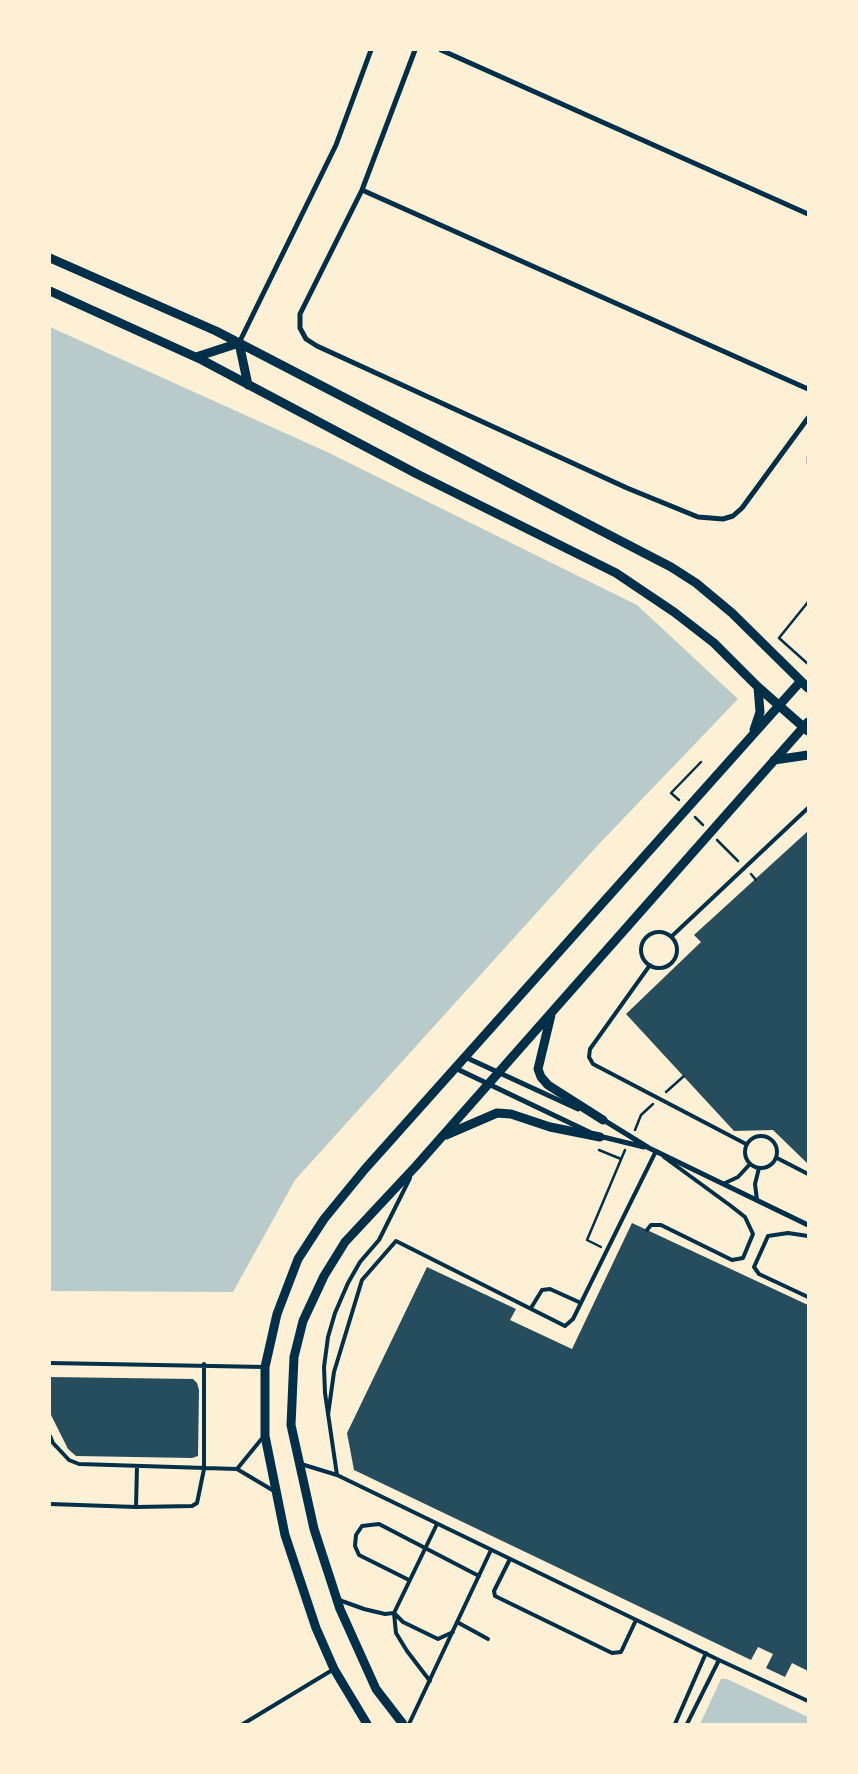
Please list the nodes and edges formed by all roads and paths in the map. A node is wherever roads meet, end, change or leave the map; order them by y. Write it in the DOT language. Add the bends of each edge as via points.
graph roads {
  1 [pos="370,50"];
  2 [pos="415,50"];
  3 [pos="441,50"];
  4 [pos="362,190"];
  5 [pos="808,214"];
  6 [pos="50,258"];
  7 [pos="50,291"];
  8 [pos="239,343"];
  9 [pos="196,357"];
  10 [pos="248,384"];
  11 [pos="808,389"];
  12 [pos="808,418"];
  13 [pos="808,456"];
  14 [pos="808,464"];
  15 [pos="808,602"];
  16 [pos="808,664"];
  17 [pos="800,682"];
  18 [pos="758,687"];
  19 [pos="808,688"];
  20 [pos="779,705"];
  21 [pos="806,727"];
  22 [pos="753,735"];
  23 [pos="808,755"];
  24 [pos="774,760"];
  25 [pos="701,762"];
  26 [pos="672,793"];
  27 [pos="808,808"];
  28 [pos="671,937"];
  29 [pos="650,965"];
  30 [pos="552,1012"];
  31 [pos="465,1057"];
  32 [pos="455,1068"];
  33 [pos="498,1072"];
  34 [pos="684,1076"];
  35 [pos="488,1084"];
  36 [pos="662,1096"];
  37 [pos="655,1102"];
  38 [pos="604,1120"];
  39 [pos="633,1133"];
  40 [pos="442,1137"];
  41 [pos="600,1137"];
  42 [pos="629,1142"];
  43 [pos="746,1144"];
  44 [pos="649,1148"];
  45 [pos="599,1150"];
  46 [pos="656,1151"];
  47 [pos="777,1158"];
  48 [pos="621,1159"];
  49 [pos="750,1164"];
  50 [pos="416,1166"];
  51 [pos="759,1168"];
  52 [pos="808,1174"];
  53 [pos="723,1184"];
  54 [pos="758,1200"];
  55 [pos="808,1225"];
  56 [pos="647,1230"];
  57 [pos="808,1236"];
  58 [pos="602,1247"];
  59 [pos="808,1296"];
  60 [pos="581,1303"];
  61 [pos="531,1308"];
  62 [pos="50,1363"];
  63 [pos="204,1364"];
  64 [pos="265,1367"];
  65 [pos="328,1415"];
  66 [pos="50,1436"];
  67 [pos="265,1436"];
  68 [pos="51,1443"];
  69 [pos="300,1464"];
  70 [pos="137,1466"];
  71 [pos="204,1469"];
  72 [pos="237,1469"];
  73 [pos="337,1475"];
  74 [pos="276,1492"];
  75 [pos="50,1504"];
  76 [pos="136,1507"];
  77 [pos="437,1524"];
  78 [pos="425,1547"];
  79 [pos="491,1550"];
  80 [pos="510,1559"];
  81 [pos="479,1576"];
  82 [pos="409,1580"];
  83 [pos="337,1599"];
  84 [pos="394,1613"];
  85 [pos="636,1620"];
  86 [pos="457,1622"];
  87 [pos="453,1632"];
  88 [pos="488,1639"];
  89 [pos="706,1653"];
  90 [pos="720,1660"];
  91 [pos="334,1669"];
  92 [pos="430,1681"];
  93 [pos="808,1701"];
  94 [pos="243,1724"];
  95 [pos="367,1724"];
  96 [pos="403,1724"];
  97 [pos="409,1724"];
  98 [pos="675,1724"];
  99 [pos="687,1724"];
  1 -- 8 [label="street" via="336,145"];
  2 -- 4 [label="street"];
  3 -- 5 [label="street"];
  4 -- 11 [label="street"];
  4 -- 12 [label="street" via="300,314 300,328 306,339 317,346 618,484 698,517 723,519 742,508"];
  6 -- 8 [label="street"];
  7 -- 9 [label="street"];
  8 -- 9 [label="street"];
  8 -- 10 [label="street"];
  8 -- 17 [label="street" via="672,567 732,613"];
  9 -- 10 [label="street"];
  10 -- 18 [label="street" via="417,474 616,573 707,638"];
  13 -- 14 [label="path"];
  15 -- 16 [label="path" via="779,638"];
  17 -- 19 [label="street"];
  17 -- 20 [label="street"];
  18 -- 20 [label="street"];
  18 -- 22 [label="street" via="760,712"];
  20 -- 21 [label="street"];
  20 -- 22 [label="street"];
  21 -- 24 [label="street"];
  22 -- 31 [label="street"];
  23 -- 24 [label="street"];
  24 -- 30 [label="street"];
  25 -- 26 [label="path"];
  27 -- 28 [label="lane"];
  28 -- 29 [label="lane" via="676,947 671,962 661,967"];
  28 -- 29 [label="lane" via="655,932 644,939 642,956"];
  29 -- 43 [label="lane" via="590,1049 592,1064"];
  30 -- 33 [label="street"];
  30 -- 38 [label="street" via="538,1069 541,1078"];
  31 -- 32 [label="street"];
  31 -- 33 [label="street"];
  32 -- 35 [label="street"];
  32 -- 64 [label="street" via="365,1169 324,1220 298,1260 276,1314"];
  33 -- 35 [label="street"];
  33 -- 38 [label="street"];
  34 -- 36 [label="path"];
  35 -- 40 [label="street"];
  35 -- 41 [label="street"];
  37 -- 39 [label="path" via="641,1115"];
  38 -- 44 [label="street"];
  40 -- 41 [label="street" via="498,1113"];
  40 -- 50 [label="street"];
  41 -- 44 [label="street"];
  42 -- 48 [label="path"];
  43 -- 47 [label="lane" via="754,1137 771,1138 777,1147"];
  43 -- 49 [label="lane" via="745,1155"];
  44 -- 46 [label="street"];
  45 -- 48 [label="path"];
  46 -- 53 [label="street"];
  46 -- 56 [label="lane" via="745,1217 753,1234 743,1258 732,1260 661,1225 651,1225"];
  46 -- 60 [label="lane"];
  47 -- 51 [label="lane" via="770,1166"];
  47 -- 52 [label="lane"];
  48 -- 58 [label="path" via="587,1240"];
  49 -- 51 [label="lane"];
  49 -- 53 [label="lane" via="738,1177"];
  50 -- 65 [label="lane" via="379,1240 360,1262 335,1312 324,1367"];
  50 -- 69 [label="street" via="345,1242 324,1276 303,1321 294,1357 291,1426"];
  51 -- 54 [label="lane" via="755,1184"];
  53 -- 54 [label="street"];
  54 -- 55 [label="street"];
  57 -- 59 [label="lane" via="788,1233 768,1236 754,1267 759,1274"];
  60 -- 61 [label="lane" via="550,1289 542,1290"];
  60 -- 61 [label="lane" via="566,1326"];
  61 -- 65 [label="lane" via="396,1241 362,1280 334,1372"];
  62 -- 63 [label="lane"];
  63 -- 64 [label="lane"];
  63 -- 71 [label="lane"];
  64 -- 67 [label="street"];
  65 -- 73 [label="lane"];
  66 -- 68 [label="lane"];
  67 -- 72 [label="lane"];
  67 -- 74 [label="street"];
  68 -- 70 [label="lane" via="69,1460 79,1464"];
  69 -- 73 [label="lane"];
  69 -- 83 [label="street" via="314,1529"];
  70 -- 71 [label="lane"];
  70 -- 76 [label="lane"];
  71 -- 72 [label="lane"];
  71 -- 76 [label="lane" via="200,1499 192,1506"];
  72 -- 74 [label="lane"];
  73 -- 77 [label="lane"];
  74 -- 91 [label="street" via="285,1534 316,1628"];
  75 -- 76 [label="lane"];
  77 -- 78 [label="lane"];
  77 -- 79 [label="lane"];
  78 -- 81 [label="lane"];
  78 -- 82 [label="lane"];
  78 -- 82 [label="lane" via="379,1524 362,1526 356,1535 355,1546 359,1555"];
  79 -- 80 [label="lane"];
  79 -- 81 [label="lane"];
  80 -- 85 [label="lane"];
  80 -- 85 [label="lane" via="494,1591 495,1596 612,1653 621,1652"];
  81 -- 86 [label="lane"];
  82 -- 84 [label="lane"];
  83 -- 84 [label="lane" via="364,1609"];
  83 -- 96 [label="street" via="376,1689"];
  84 -- 87 [label="lane" via="403,1622 438,1638"];
  84 -- 92 [label="lane" via="396,1633"];
  85 -- 89 [label="lane"];
  86 -- 87 [label="lane"];
  86 -- 88 [label="lane"];
  87 -- 92 [label="lane"];
  89 -- 90 [label="lane"];
  89 -- 98 [label="lane"];
  90 -- 93 [label="lane"];
  90 -- 99 [label="lane"];
  91 -- 94 [label="lane"];
  91 -- 95 [label="street"];
  92 -- 97 [label="lane"];
}
